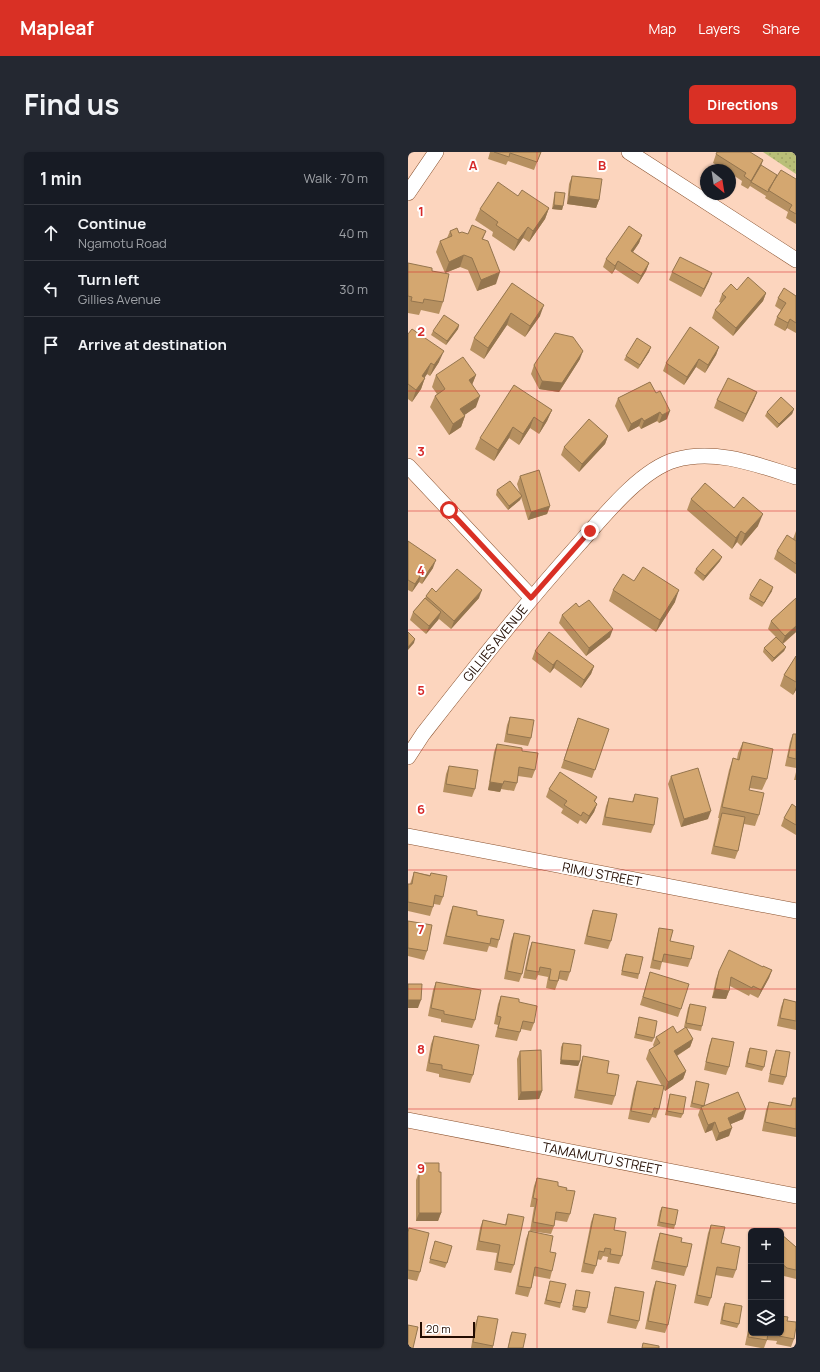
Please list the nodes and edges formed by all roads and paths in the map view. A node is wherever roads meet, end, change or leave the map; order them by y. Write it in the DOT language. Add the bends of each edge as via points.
graph roads {
  1 [pos="436,152"];
  2 [pos="630,152"];
  3 [pos="408,193"];
  4 [pos="796,260"];
  5 [pos="408,466"];
  6 [pos="796,477"];
  7 [pos="531,598"];
  8 [pos="408,757"];
  9 [pos="408,836"];
  10 [pos="796,911"];
  11 [pos="408,1120"];
  12 [pos="796,1196"];
  1 -- 3 [label="street"];
  2 -- 4 [label="street"];
  5 -- 7 [label="street"];
  6 -- 7 [label="street, GILLIES AVENUE" via="748,461 718,457 696,456 656,467 610,509"];
  7 -- 8 [label="street, GILLIES AVENUE"];
  9 -- 10 [label="street, RIMU STREET"];
  11 -- 12 [label="street, TAMAMUTU STREET"];
}
